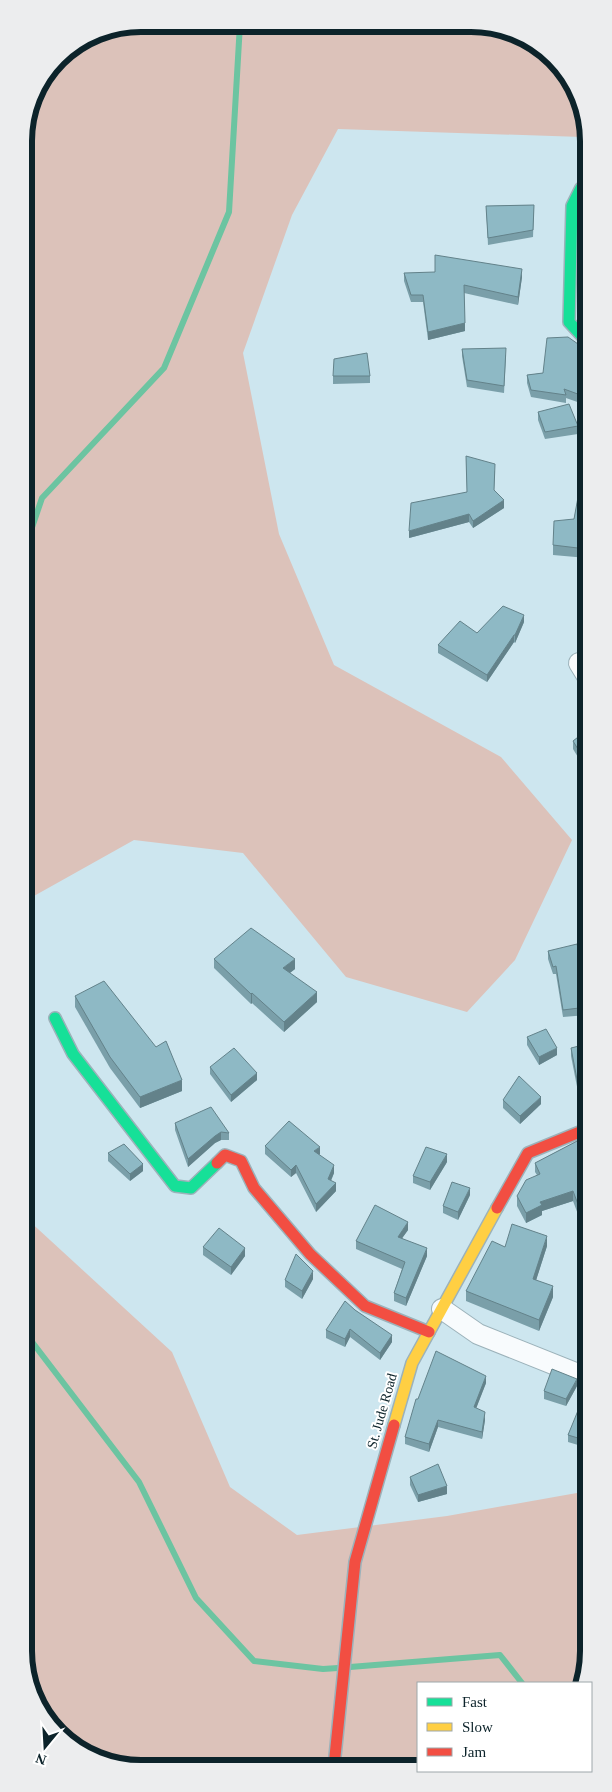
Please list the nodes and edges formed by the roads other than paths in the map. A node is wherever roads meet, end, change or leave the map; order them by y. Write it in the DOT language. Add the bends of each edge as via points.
graph roads {
  1 [pos="580,190"];
  2 [pos="580,334"];
  3 [pos="55,1018"];
  4 [pos="579,1132"];
  5 [pos="442,1309"];
  6 [pos="429,1332"];
  7 [pos="579,1374"];
  8 [pos="335,1760"];
  1 -- 2 [label="street" via="572,206 569,322"];
  3 -- 6 [label="street" via="73,1054 175,1186 191,1188 225,1155 241,1162 254,1188 310,1254 365,1306"];
  4 -- 5 [label="street, St. Jude Road" via="528,1154"];
  5 -- 6 [label="street, St. Jude Road"];
  5 -- 7 [label="street" via="478,1334"];
  6 -- 8 [label="street, St. Jude Road" via="412,1363 355,1562"];
}
